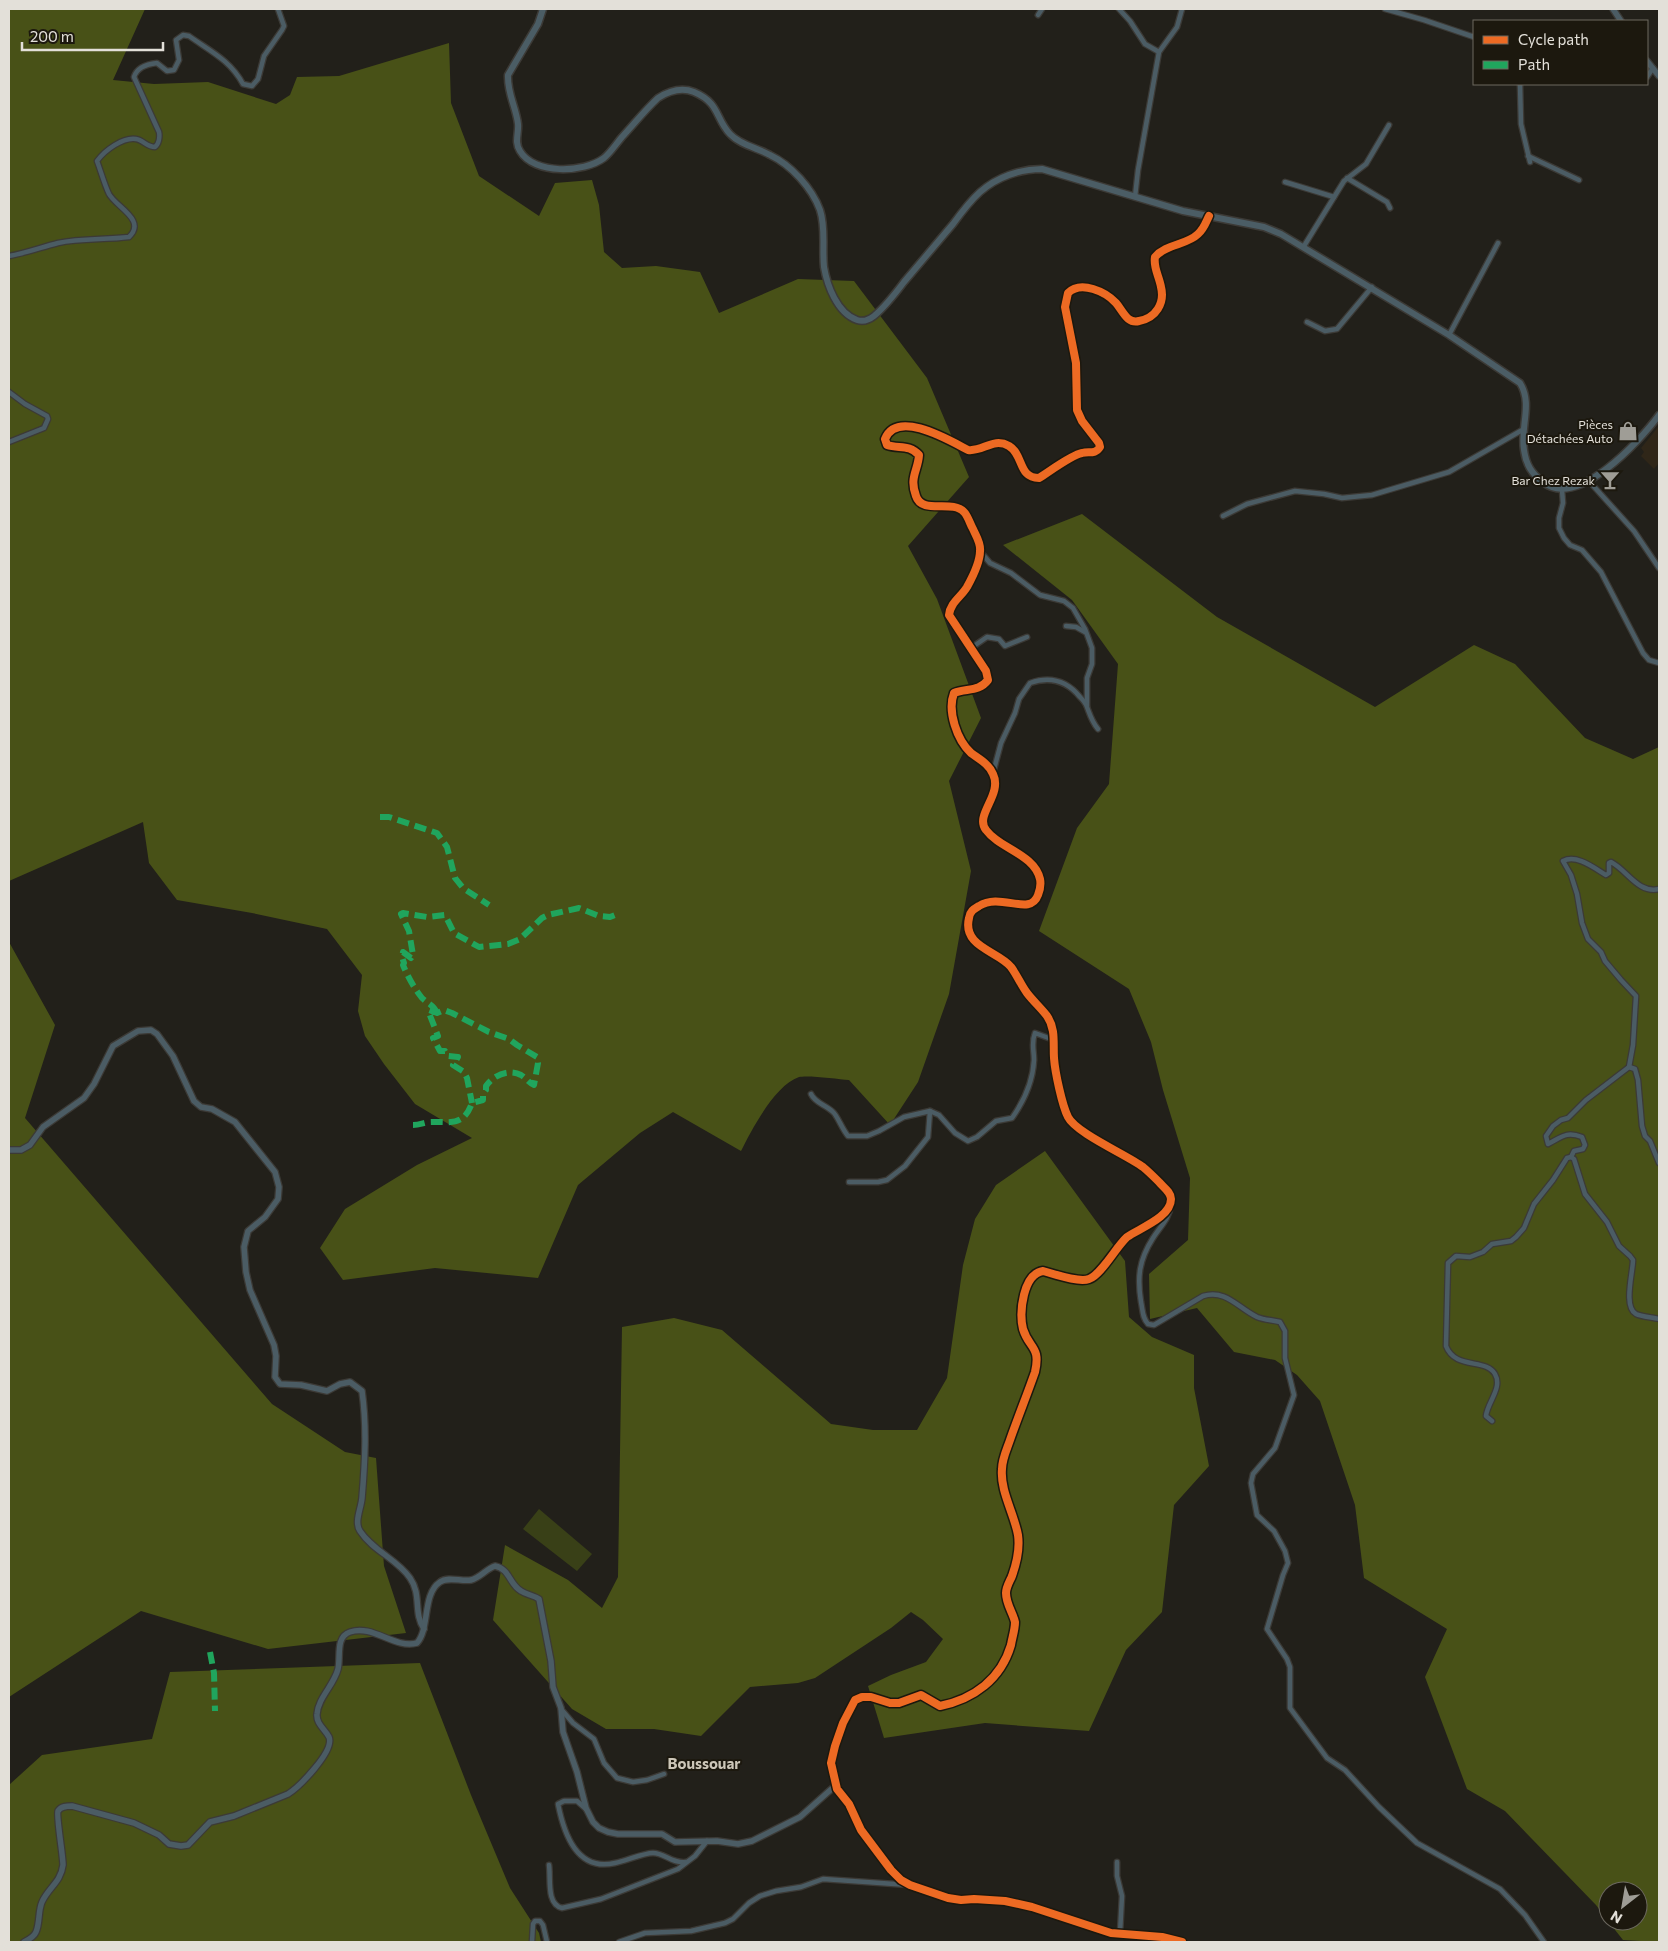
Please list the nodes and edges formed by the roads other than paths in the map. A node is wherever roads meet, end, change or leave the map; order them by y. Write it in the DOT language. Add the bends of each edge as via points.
graph roads {
  1 [pos="278,9"];
  2 [pos="543,9"];
  3 [pos="1042,9"];
  4 [pos="1118,9"];
  5 [pos="1182,9"];
  6 [pos="1385,9"];
  7 [pos="1613,9"];
  8 [pos="1038,15"];
  9 [pos="1620,20"];
  10 [pos="1473,37"];
  11 [pos="1159,52"];
  12 [pos="1648,62"];
  13 [pos="1652,68"];
  14 [pos="1648,74"];
  15 [pos="1659,76"];
  16 [pos="1520,85"];
  17 [pos="1389,125"];
  18 [pos="1528,156"];
  19 [pos="1530,162"];
  20 [pos="1347,178"];
  21 [pos="1579,180"];
  22 [pos="1285,182"];
  23 [pos="1135,197"];
  24 [pos="1334,197"];
  25 [pos="1390,208"];
  26 [pos="1209,216"];
  27 [pos="1498,243"];
  28 [pos="1304,246"];
  29 [pos="9,256"];
  30 [pos="1372,288"];
  31 [pos="1308,322"];
  32 [pos="1449,335"];
  33 [pos="9,392"];
  34 [pos="1659,415"];
  35 [pos="1524,429"];
  36 [pos="9,442"];
  37 [pos="1588,480"];
  38 [pos="1562,490"];
  39 [pos="1223,516"];
  40 [pos="980,551"];
  41 [pos="1659,568"];
  42 [pos="1066,626"];
  43 [pos="1088,635"];
  44 [pos="1027,637"];
  45 [pos="971,648"];
  46 [pos="1659,663"];
  47 [pos="1087,706"];
  48 [pos="1098,729"];
  49 [pos="993,773"];
  50 [pos="1659,889"];
  51 [pos="1054,1040"];
  52 [pos="1629,1066"];
  53 [pos="811,1094"];
  54 [pos="930,1110"];
  55 [pos="9,1150"];
  56 [pos="1571,1157"];
  57 [pos="1659,1163"];
  58 [pos="850,1182"];
  59 [pos="1171,1202"];
  60 [pos="1659,1319"];
  61 [pos="1492,1421"];
  62 [pos="424,1629"];
  63 [pos="560,1708"];
  64 [pos="664,1774"];
  65 [pos="836,1785"];
  66 [pos="589,1813"];
  67 [pos="707,1841"];
  68 [pos="688,1862"];
  69 [pos="1117,1862"];
  70 [pos="549,1865"];
  71 [pos="910,1885"];
  72 [pos="1120,1933"];
  73 [pos="24,1942"];
  74 [pos="532,1942"];
  75 [pos="547,1942"];
  76 [pos="619,1942"];
  77 [pos="1182,1942"];
  78 [pos="1544,1942"];
  1 -- 29 [label="street" via="284,26 264,56 258,79 252,86 243,84 227,62 183,35 176,40 180,60 174,70 167,72 153,63 135,73 160,132 157,146 149,147 134,139 113,146 98,161 109,195 134,222 129,238 57,243"];
  2 -- 23 [label="main road" via="538,24 508,76 507,84 518,125 517,143 529,160 558,170 592,165 604,157 658,98 668,92 692,91 717,109 731,134 785,164 815,198 822,221 824,266 832,292 838,305 856,320 865,321 873,317 981,191 1008,174 1042,169"];
  3 -- 8 [label="street"];
  4 -- 11 [label="street" via="1144,44"];
  5 -- 11 [label="street" via="1177,27"];
  6 -- 10 [label="street"];
  7 -- 9 [label="street"];
  11 -- 23 [label="street"];
  12 -- 13 [label="street"];
  13 -- 14 [label="street"];
  13 -- 15 [label="street"];
  16 -- 18 [label="street" via="1521,124"];
  17 -- 20 [label="street" via="1366,164"];
  18 -- 19 [label="street"];
  18 -- 21 [label="street"];
  20 -- 24 [label="street"];
  20 -- 25 [label="street" via="1387,202"];
  22 -- 24 [label="street"];
  23 -- 26 [label="main road"];
  24 -- 28 [label="street"];
  26 -- 28 [label="main road" via="1264,228"];
  26 -- 40 [label="street" via="1194,237 1155,257 1162,296 1160,305 1151,316 1132,322 1116,303 1097,290 1078,288 1068,293 1065,307 1076,363 1077,410 1099,443 1098,450 1081,453 1039,478 1032,478 1023,470 1017,453 1003,443 968,450 926,430 904,425 887,434 887,445 905,446 919,455 913,474 916,498 927,505 950,506 964,512"];
  27 -- 32 [label="street"];
  28 -- 30 [label="main road"];
  30 -- 31 [label="street" via="1337,330 1325,331"];
  30 -- 32 [label="main road"];
  32 -- 35 [label="main road" via="1520,383 1527,403"];
  33 -- 36 [label="street" via="48,419 44,428"];
  34 -- 37 [label="main road" via="1636,444"];
  35 -- 38 [label="main road" via="1528,466 1546,485"];
  35 -- 39 [label="street" via="1450,472 1372,495 1342,498 1295,491 1247,504"];
  37 -- 38 [label="main road" via="1578,487"];
  37 -- 41 [label="street" via="1634,530"];
  38 -- 46 [label="street" via="1559,518 1564,538 1582,550 1601,572 1643,653"];
  40 -- 43 [label="street" via="990,563 1011,573 1040,595 1064,601"];
  40 -- 45 [label="street" via="967,587 949,610 952,623"];
  42 -- 43 [label="street" via="1079,628"];
  43 -- 47 [label="street" via="1093,658 1087,678"];
  44 -- 45 [label="street" via="1005,646 999,639 987,637"];
  45 -- 49 [label="street" via="988,680 984,686 954,693 952,716 963,742"];
  47 -- 48 [label="street"];
  47 -- 49 [label="street" via="1064,683 1048,680 1030,684 1019,699"];
  49 -- 51 [label="street" via="996,782 982,822 984,828 1030,864 1040,877 1041,888 1037,899 1025,906 1009,902 983,903 972,910 968,928 981,948 1010,966 1048,1018"];
  50 -- 52 [label="street" via="1636,884 1611,862 1606,875 1577,859 1563,861 1571,875 1588,939 1636,996"];
  51 -- 54 [label="street" via="1035,1033 1029,1085 1012,1118 996,1120 968,1141 955,1133 939,1114"];
  51 -- 59 [label="street" via="1055,1069 1068,1117 1079,1128 1144,1168 1171,1195"];
  52 -- 56 [label="street" via="1568,1118 1553,1126 1546,1136 1548,1144 1569,1134 1582,1137 1584,1149 1574,1150"];
  52 -- 57 [label="street" via="1635,1069 1638,1080 1645,1136"];
  53 -- 54 [label="street" via="835,1114 848,1136 854,1137 866,1136 904,1116"];
  54 -- 58 [label="street" via="928,1137 905,1166 887,1180"];
  55 -- 62 [label="street" via="22,1150 43,1127 84,1098 113,1046 138,1031 151,1030 158,1034 173,1056 194,1101 235,1122 275,1172 279,1187 278,1199 265,1217 248,1231 244,1247 250,1290 274,1345 274,1377 280,1384 301,1385 321,1391 350,1382 362,1391 366,1431 362,1506 357,1523 370,1544 394,1561 410,1578 416,1590 419,1622"];
  56 -- 60 [label="street" via="1576,1163 1585,1194 1607,1222 1619,1246 1633,1260 1632,1310 1636,1314"];
  56 -- 61 [label="street" via="1564,1160 1516,1237 1492,1244 1470,1257 1456,1256 1446,1268 1446,1346 1452,1357 1490,1369 1495,1374 1494,1396 1486,1411 1486,1416"];
  59 -- 65 [label="street" via="1163,1215 1125,1239 1094,1276 1083,1280 1043,1271 1030,1278 1025,1288 1022,1319 1038,1361 1002,1463 1002,1483 1013,1514 1019,1551 1006,1592 1015,1622 1009,1650 993,1680 952,1704 940,1706 921,1695 899,1702 871,1697 855,1700 831,1763"];
  59 -- 78 [label="street" via="1169,1215 1141,1262 1138,1279 1144,1319 1148,1324 1154,1325 1212,1293 1232,1300 1255,1316 1280,1322 1285,1331 1286,1358 1294,1396 1275,1448 1253,1474 1251,1483 1257,1515 1274,1531 1288,1563 1267,1629 1290,1667 1290,1708 1327,1758 1345,1770 1417,1843 1500,1889"];
  62 -- 63 [label="street" via="428,1601 440,1581 472,1580 489,1568 500,1567 517,1588 539,1599 551,1661 552,1687"];
  62 -- 73 [label="street" via="417,1643 410,1644 370,1632 347,1632 340,1644 337,1675 317,1716 331,1742 323,1757 296,1789 234,1816 210,1822 188,1845 174,1846 148,1829 64,1806 57,1814 60,1876 43,1899 36,1932"];
  63 -- 64 [label="street" via="594,1740 604,1763 617,1778 633,1782"];
  63 -- 66 [label="street" via="563,1732"];
  65 -- 67 [label="street" via="800,1817 752,1841 738,1844"];
  65 -- 71 [label="street" via="849,1804 860,1830 900,1880"];
  66 -- 67 [label="street" via="599,1828 608,1832 662,1834 675,1842"];
  66 -- 68 [label="street" via="577,1801 558,1804 567,1837 587,1860 606,1865 654,1853 673,1862"];
  67 -- 68 [label="street"];
  68 -- 70 [label="street" via="616,1893 562,1908 552,1901"];
  69 -- 72 [label="street" via="1122,1896"];
  71 -- 72 [label="street" via="961,1900 1005,1901 1032,1907"];
  71 -- 76 [label="street" via="823,1879 760,1896 725,1923 699,1930 645,1932"];
  72 -- 77 [label="street"];
  74 -- 75 [label="street" via="535,1921 543,1925"];
}
